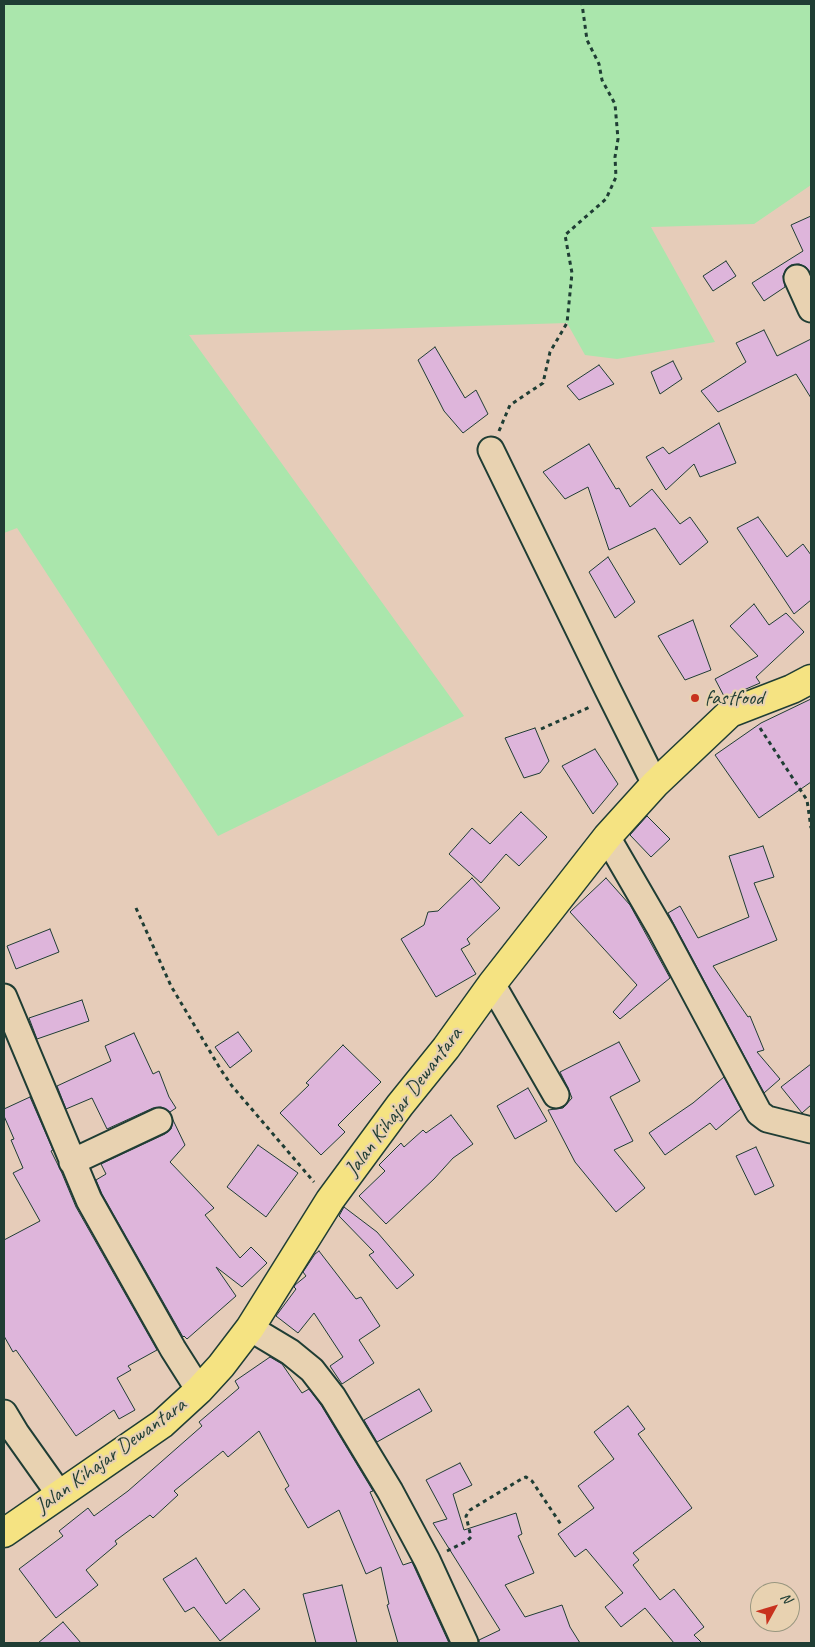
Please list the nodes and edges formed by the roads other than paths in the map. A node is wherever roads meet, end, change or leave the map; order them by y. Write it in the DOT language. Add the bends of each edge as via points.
graph roads {
  1 [pos="797,278"];
  2 [pos="811,309"];
  3 [pos="491,450"];
  4 [pos="811,679"];
  5 [pos="655,784"];
  6 [pos="607,837"];
  7 [pos="492,984"];
  8 [pos="4,997"];
  9 [pos="556,1095"];
  10 [pos="159,1121"];
  11 [pos="811,1130"];
  12 [pos="72,1162"];
  13 [pos="250,1328"];
  14 [pos="199,1390"];
  15 [pos="4,1413"];
  16 [pos="60,1496"];
  17 [pos="4,1534"];
  18 [pos="465,1643"];
  1 -- 2 [label="street"];
  3 -- 5 [label="street"];
  4 -- 5 [label="main road, Jalan Kihajar Dewantara" via="730,713"];
  5 -- 6 [label="main road, Jalan Kihajar Dewantara"];
  6 -- 7 [label="main road, Jalan Kihajar Dewantara"];
  6 -- 11 [label="street" via="759,1113 767,1119"];
  7 -- 9 [label="street"];
  7 -- 13 [label="main road, Jalan Kihajar Dewantara" via="330,1200"];
  8 -- 12 [label="street"];
  10 -- 12 [label="street"];
  12 -- 14 [label="street" via="89,1200"];
  13 -- 14 [label="main road, Jalan Kihajar Dewantara"];
  13 -- 18 [label="street" via="290,1352 312,1370 333,1397 390,1491 427,1560"];
  14 -- 16 [label="main road, Jalan Kihajar Dewantara" via="162,1424"];
  15 -- 16 [label="street"];
  16 -- 17 [label="main road, Jalan Kihajar Dewantara"];
}
